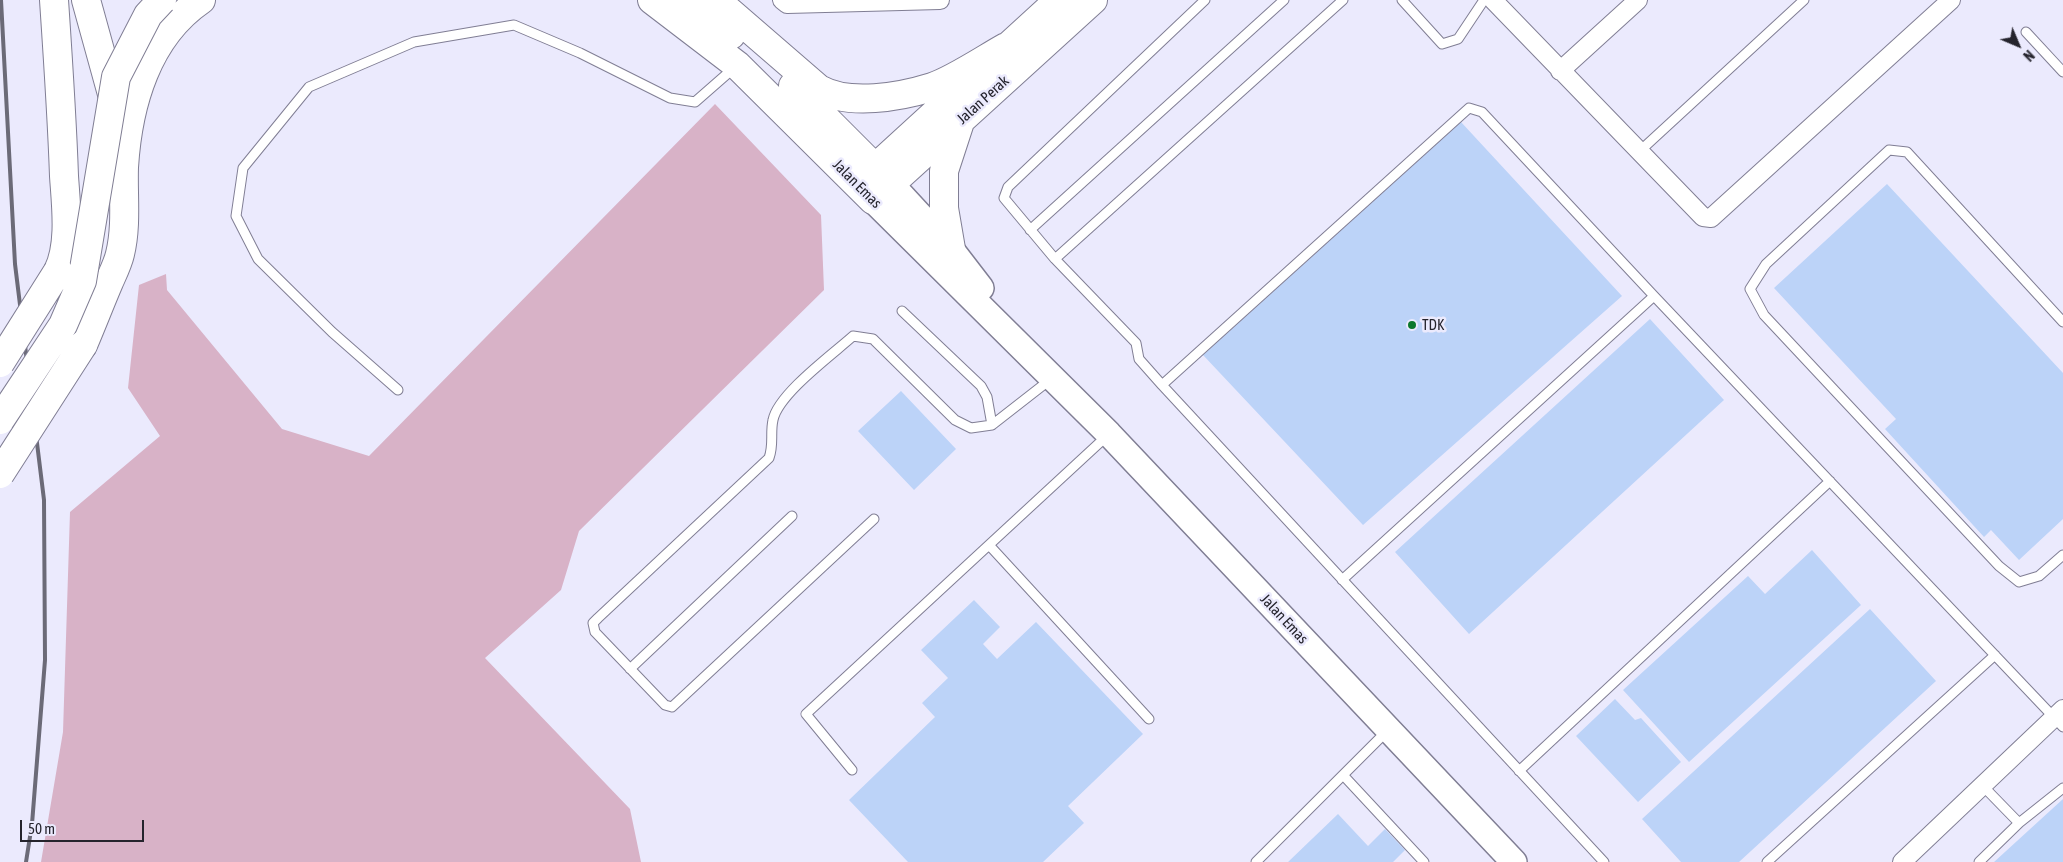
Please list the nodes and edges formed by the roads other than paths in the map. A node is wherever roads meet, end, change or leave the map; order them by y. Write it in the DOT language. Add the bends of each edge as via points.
graph roads {
  1 [pos="54,0"];
  2 [pos="86,0"];
  3 [pos="162,0"];
  4 [pos="201,0"];
  5 [pos="652,0"];
  6 [pos="686,0"];
  7 [pos="716,0"];
  8 [pos="782,0"];
  9 [pos="940,0"];
  10 [pos="1059,0"];
  11 [pos="1093,0"];
  12 [pos="1205,0"];
  13 [pos="1284,0"];
  14 [pos="1343,0"];
  15 [pos="1402,0"];
  16 [pos="1484,0"];
  17 [pos="1493,0"];
  18 [pos="1638,0"];
  19 [pos="1804,0"];
  20 [pos="1952,0"];
  21 [pos="818,2"];
  22 [pos="2026,32"];
  23 [pos="97,45"];
  24 [pos="1006,47"];
  25 [pos="57,51"];
  26 [pos="737,65"];
  27 [pos="1560,71"];
  28 [pos="2063,72"];
  29 [pos="960,121"];
  30 [pos="1641,150"];
  31 [pos="874,184"];
  32 [pos="1030,230"];
  33 [pos="950,249"];
  34 [pos="1056,259"];
  35 [pos="1654,296"];
  36 [pos="902,311"];
  37 [pos="2063,322"];
  38 [pos="83,345"];
  39 [pos="0,363"];
  40 [pos="1053,378"];
  41 [pos="1162,385"];
  42 [pos="398,390"];
  43 [pos="0,420"];
  44 [pos="992,425"];
  45 [pos="1109,434"];
  46 [pos="0,474"];
  47 [pos="1830,481"];
  48 [pos="792,516"];
  49 [pos="874,519"];
  50 [pos="989,545"];
  51 [pos="2063,555"];
  52 [pos="1342,580"];
  53 [pos="1995,655"];
  54 [pos="630,669"];
  55 [pos="2060,717"];
  56 [pos="1148,719"];
  57 [pos="1389,729"];
  58 [pos="852,770"];
  59 [pos="1519,771"];
  60 [pos="1343,775"];
  61 [pos="1982,785"];
  62 [pos="2063,788"];
  63 [pos="2019,823"];
  64 [pos="1256,862"];
  65 [pos="1424,862"];
  66 [pos="1514,862"];
  67 [pos="1604,862"];
  68 [pos="1767,862"];
  69 [pos="1902,862"];
  70 [pos="1979,862"];
  1 -- 25 [label="main road"];
  2 -- 23 [label="main road"];
  3 -- 43 [label="main road, bridge" via="148,15 116,77 82,281 63,325"];
  4 -- 38 [label="main road" via="187,9 170,28 154,51 137,88 124,166 125,210 120,255"];
  5 -- 26 [label="main road, Jalan Emas"];
  6 -- 31 [label="main road, Jalan Emas" via="796,88"];
  7 -- 24 [label="main road" via="818,89 835,97 866,100 933,87"];
  8 -- 21 [label="street" via="787,4"];
  9 -- 21 [label="street"];
  10 -- 24 [label="main road, Jalan Perak"];
  11 -- 29 [label="main road, Jalan Perak"];
  12 -- 32 [label="lane" via="1008,187 1004,198"];
  13 -- 32 [label="lane"];
  14 -- 34 [label="lane"];
  15 -- 16 [label="lane" via="1442,44 1458,39"];
  17 -- 27 [label="street"];
  18 -- 27 [label="street"];
  19 -- 30 [label="lane"];
  20 -- 30 [label="street" via="1711,218 1703,217"];
  22 -- 28 [label="lane"];
  23 -- 25 [label="main road" via="70,46"];
  23 -- 38 [label="main road" via="115,106 110,240"];
  24 -- 31 [label="main road, Jalan Perak"];
  25 -- 39 [label="main road, bridge" via="66,215 63,260"];
  26 -- 31 [label="main road, Jalan Emas"];
  26 -- 42 [label="lane" via="695,102 670,98 580,53 514,25 414,42 309,87 242,168 236,216 258,258 332,332"];
  27 -- 30 [label="street"];
  29 -- 31 [label="main road, Jalan Perak"];
  29 -- 33 [label="main road" via="944,171 944,208"];
  31 -- 33 [label="main road, Jalan Emas"];
  31 -- 40 [label="main road, Jalan Emas"];
  32 -- 34 [label="lane"];
  33 -- 40 [label="main road, Jalan Emas"];
  34 -- 41 [label="lane" via="1136,343 1139,359"];
  35 -- 41 [label="lane" via="1482,112 1469,108"];
  35 -- 47 [label="lane"];
  35 -- 52 [label="lane"];
  36 -- 44 [label="lane" via="981,386 987,397"];
  37 -- 51 [label="lane" via="1907,152 1890,150 1766,264 1750,289 1764,315 1999,566 2019,582 2039,576"];
  38 -- 46 [label="main road, bridge"];
  40 -- 44 [label="lane"];
  40 -- 45 [label="main road, Jalan Emas"];
  41 -- 52 [label="lane"];
  44 -- 54 [label="lane" via="971,428 955,420 873,339 853,336 781,400 773,419 769,458 593,624 595,632"];
  45 -- 50 [label="lane"];
  45 -- 57 [label="main road, Jalan Emas"];
  47 -- 53 [label="lane"];
  47 -- 59 [label="lane"];
  48 -- 54 [label="lane"];
  49 -- 54 [label="lane" via="672,707 665,705"];
  50 -- 56 [label="lane"];
  50 -- 58 [label="lane" via="806,714"];
  52 -- 59 [label="lane"];
  53 -- 55 [label="lane"];
  53 -- 68 [label="lane"];
  55 -- 61 [label="street"];
  57 -- 60 [label="lane"];
  57 -- 66 [label="main road, Jalan Emas"];
  59 -- 67 [label="lane"];
  60 -- 64 [label="lane"];
  60 -- 65 [label="lane"];
  61 -- 63 [label="lane"];
  61 -- 69 [label="street"];
  62 -- 63 [label="lane"];
  63 -- 70 [label="lane"];
}
